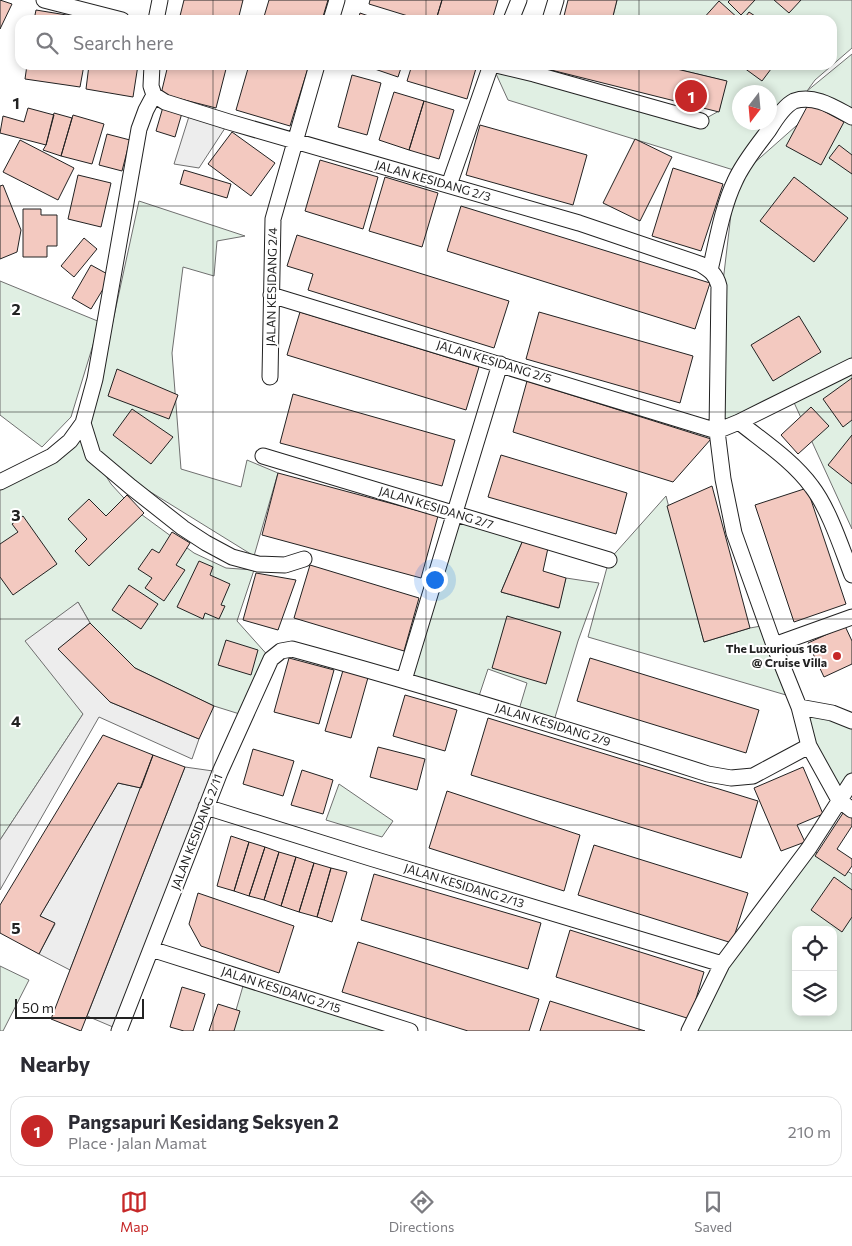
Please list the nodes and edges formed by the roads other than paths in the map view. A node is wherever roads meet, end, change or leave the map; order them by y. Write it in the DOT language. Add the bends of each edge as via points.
graph roads {
  1 [pos="44,0"];
  2 [pos="160,0"];
  3 [pos="337,0"];
  4 [pos="519,0"];
  5 [pos="556,0"];
  6 [pos="102,15"];
  7 [pos="157,15"];
  8 [pos="332,15"];
  9 [pos="512,15"];
  10 [pos="552,15"];
  11 [pos="152,70"];
  12 [pos="316,70"];
  13 [pos="489,70"];
  14 [pos="538,70"];
  15 [pos="154,96"];
  16 [pos="852,117"];
  17 [pos="701,121"];
  18 [pos="295,140"];
  19 [pos="449,185"];
  20 [pos="710,270"];
  21 [pos="272,295"];
  22 [pos="500,364"];
  23 [pos="852,366"];
  24 [pos="270,377"];
  25 [pos="740,422"];
  26 [pos="83,423"];
  27 [pos="717,431"];
  28 [pos="264,456"];
  29 [pos="0,482"];
  30 [pos="455,514"];
  31 [pos="304,559"];
  32 [pos="609,560"];
  33 [pos="852,575"];
  34 [pos="852,617"];
  35 [pos="774,645"];
  36 [pos="292,649"];
  37 [pos="404,680"];
  38 [pos="799,707"];
  39 [pos="852,721"];
  40 [pos="809,746"];
  41 [pos="852,781"];
  42 [pos="839,800"];
  43 [pos="206,807"];
  44 [pos="852,810"];
  45 [pos="151,949"];
  46 [pos="722,964"];
  47 [pos="119,1031"];
  48 [pos="410,1031"];
  49 [pos="689,1031"];
  1 -- 6 [label="street"];
  2 -- 7 [label="street"];
  3 -- 8 [label="street"];
  4 -- 9 [label="street"];
  5 -- 10 [label="street"];
  11 -- 15 [label="street"];
  12 -- 18 [label="street, JALAN KESIDANG 2/4"];
  13 -- 19 [label="street"];
  14 -- 17 [label="street"];
  15 -- 18 [label="street, JALAN KESIDANG 2/3"];
  15 -- 26 [label="street" via="139,129 95,380"];
  16 -- 20 [label="street" via="824,102 807,99 793,102 781,113 735,180"];
  18 -- 19 [label="street, JALAN KESIDANG 2/3"];
  18 -- 21 [label="street, JALAN KESIDANG 2/4" via="273,219"];
  19 -- 20 [label="street, JALAN KESIDANG 2/3" via="579,223"];
  20 -- 27 [label="street" via="719,286"];
  21 -- 22 [label="street, JALAN KESIDANG 2/5"];
  21 -- 24 [label="street, JALAN KESIDANG 2/4"];
  22 -- 27 [label="street, JALAN KESIDANG 2/5"];
  22 -- 30 [label="street"];
  23 -- 25 [label="street"];
  25 -- 27 [label="street"];
  25 -- 33 [label="street" via="814,488"];
  26 -- 29 [label="street" via="70,441 52,456"];
  26 -- 31 [label="street" via="93,455 206,543 232,558 258,564 284,565"];
  27 -- 35 [label="street" via="734,533"];
  28 -- 30 [label="street, JALAN KESIDANG 2/7"];
  30 -- 32 [label="street, JALAN KESIDANG 2/7"];
  30 -- 37 [label="street"];
  34 -- 35 [label="street"];
  35 -- 38 [label="street"];
  36 -- 37 [label="street, JALAN KESIDANG 2/9"];
  36 -- 43 [label="street, JALAN KESIDANG 2/11" via="281,651 271,660"];
  37 -- 40 [label="street, JALAN KESIDANG 2/9" via="724,777 752,776"];
  38 -- 39 [label="street" via="832,713"];
  38 -- 40 [label="street"];
  40 -- 42 [label="street"];
  41 -- 42 [label="street"];
  42 -- 44 [label="street"];
  42 -- 46 [label="street" via="809,848"];
  43 -- 45 [label="street, JALAN KESIDANG 2/11"];
  43 -- 46 [label="street, JALAN KESIDANG 2/13"];
  45 -- 47 [label="street, JALAN KESIDANG 2/11"];
  45 -- 48 [label="street, JALAN KESIDANG 2/15"];
  46 -- 49 [label="street"];
}
